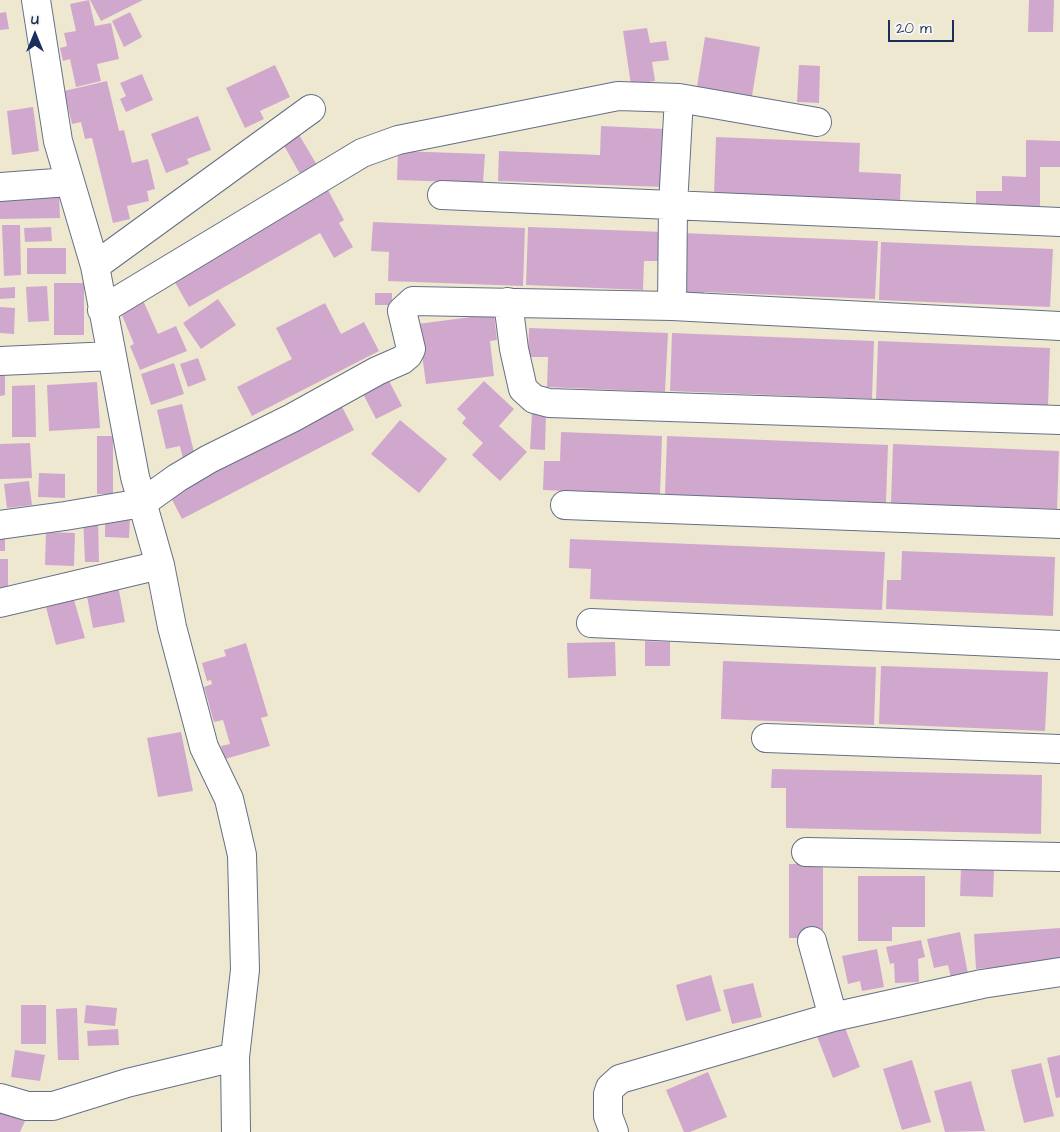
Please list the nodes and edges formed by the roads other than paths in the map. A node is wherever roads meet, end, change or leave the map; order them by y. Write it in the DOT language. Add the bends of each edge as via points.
graph roads {
  1 [pos="36,0"];
  2 [pos="679,98"];
  3 [pos="312,109"];
  4 [pos="817,122"];
  5 [pos="69,182"];
  6 [pos="0,187"];
  7 [pos="442,194"];
  8 [pos="673,205"];
  9 [pos="1060,222"];
  10 [pos="95,266"];
  11 [pos="508,302"];
  12 [pos="672,306"];
  13 [pos="102,310"];
  14 [pos="1060,326"];
  15 [pos="112,356"];
  16 [pos="0,361"];
  17 [pos="1060,420"];
  18 [pos="142,503"];
  19 [pos="565,504"];
  20 [pos="0,524"];
  21 [pos="1060,524"];
  22 [pos="160,565"];
  23 [pos="0,603"];
  24 [pos="591,623"];
  25 [pos="1060,646"];
  26 [pos="766,738"];
  27 [pos="1060,748"];
  28 [pos="806,852"];
  29 [pos="1060,857"];
  30 [pos="812,941"];
  31 [pos="1060,972"];
  32 [pos="833,1016"];
  33 [pos="235,1058"];
  34 [pos="0,1098"];
  35 [pos="236,1132"];
  36 [pos="614,1132"];
  1 -- 5 [label="street" via="58,141"];
  2 -- 4 [label="street"];
  2 -- 8 [label="street"];
  2 -- 13 [label="street" via="618,96 398,140 362,152"];
  3 -- 10 [label="street"];
  5 -- 6 [label="street"];
  5 -- 10 [label="street"];
  7 -- 8 [label="street"];
  8 -- 9 [label="street"];
  8 -- 12 [label="street"];
  10 -- 13 [label="street"];
  11 -- 12 [label="street"];
  11 -- 17 [label="street" via="523,389 534,399 549,403"];
  11 -- 18 [label="street" via="414,301 402,311 411,349 402,360 210,459"];
  12 -- 14 [label="street"];
  13 -- 15 [label="street"];
  15 -- 16 [label="street"];
  15 -- 18 [label="street"];
  18 -- 20 [label="street"];
  18 -- 22 [label="street"];
  19 -- 21 [label="street"];
  22 -- 23 [label="street"];
  22 -- 33 [label="street" via="172,627 204,748 229,799 242,856 245,970"];
  24 -- 25 [label="street"];
  26 -- 27 [label="street"];
  28 -- 29 [label="street"];
  30 -- 32 [label="street"];
  31 -- 32 [label="street" via="982,984"];
  32 -- 36 [label="street" via="620,1079 608,1094 608,1116"];
  33 -- 34 [label="street" via="127,1083 53,1106 27,1106"];
  33 -- 35 [label="street"];
}
